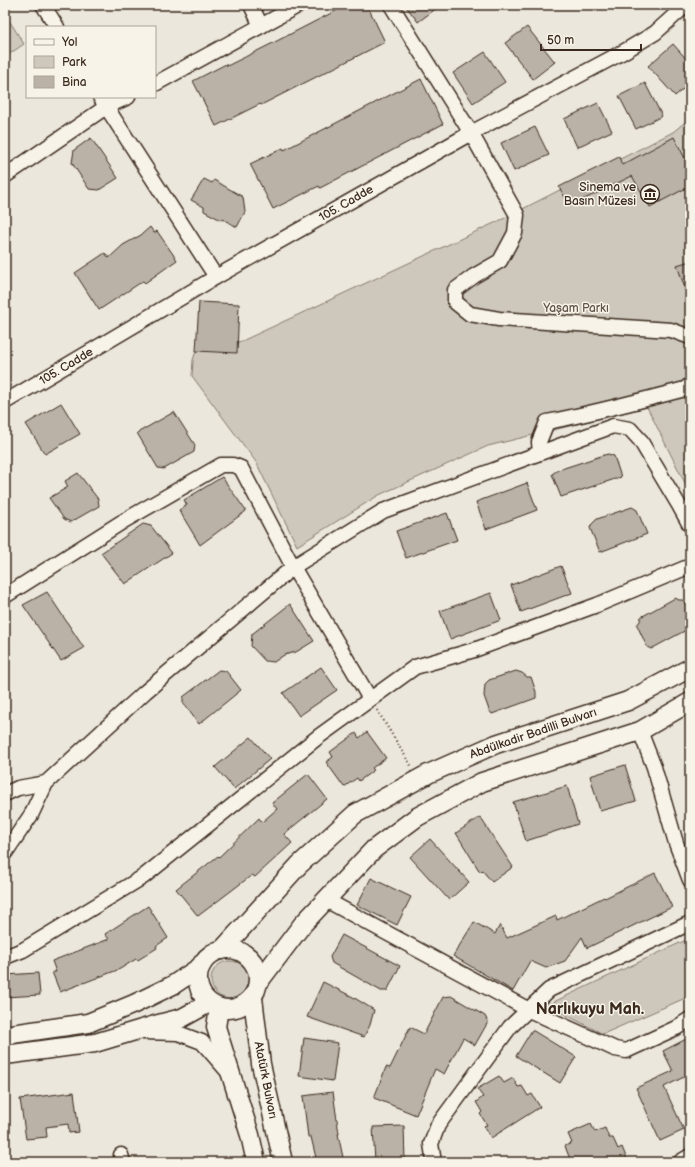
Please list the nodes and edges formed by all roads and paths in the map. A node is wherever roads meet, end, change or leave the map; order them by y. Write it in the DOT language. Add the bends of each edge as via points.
graph roads {
  1 [pos="43,5"];
  2 [pos="251,5"];
  3 [pos="299,5"];
  4 [pos="391,5"];
  5 [pos="686,5"];
  6 [pos="56,26"];
  7 [pos="261,26"];
  8 [pos="156,83"];
  9 [pos="123,98"];
  10 [pos="103,102"];
  11 [pos="471,133"];
  12 [pos="5,176"];
  13 [pos="216,277"];
  14 [pos="690,337"];
  15 [pos="690,385"];
  16 [pos="5,402"];
  17 [pos="540,453"];
  18 [pos="690,525"];
  19 [pos="690,566"];
  20 [pos="293,567"];
  21 [pos="5,596"];
  22 [pos="690,668"];
  23 [pos="370,699"];
  24 [pos="690,702"];
  25 [pos="640,731"];
  26 [pos="419,779"];
  27 [pos="46,783"];
  28 [pos="5,794"];
  29 [pos="5,853"];
  30 [pos="690,880"];
  31 [pos="326,900"];
  32 [pos="690,923"];
  33 [pos="222,950"];
  34 [pos="5,956"];
  35 [pos="200,967"];
  36 [pos="256,990"];
  37 [pos="214,1006"];
  38 [pos="529,1010"];
  39 [pos="690,1019"];
  40 [pos="133,1031"];
  41 [pos="5,1035"];
  42 [pos="5,1055"];
  43 [pos="232,1076"];
  44 [pos="690,1156"];
  45 [pos="256,1162"];
  46 [pos="283,1162"];
  47 [pos="434,1162"];
  48 [pos="680,1162"];
  1 -- 6 [label="street"];
  2 -- 7 [label="street"];
  3 -- 7 [label="street"];
  4 -- 11 [label="street"];
  5 -- 11 [label="street, 105. Cadde" via="655,33"];
  7 -- 8 [label="street"];
  9 -- 10 [label="street"];
  10 -- 12 [label="street"];
  10 -- 13 [label="street"];
  11 -- 13 [label="street, 105. Cadde"];
  11 -- 14 [label="street" via="517,215 515,233 500,261 455,290 455,302 470,314 499,319 671,330"];
  13 -- 16 [label="street, 105. Cadde"];
  15 -- 17 [label="street" via="685,389 638,402 547,422 539,442"];
  17 -- 18 [label="street" via="613,426 630,429 640,440"];
  17 -- 20 [label="street" via="383,511"];
  19 -- 23 [label="street" via="597,605 474,650 415,667"];
  20 -- 21 [label="street" via="241,468 222,465 122,522"];
  20 -- 23 [label="street"];
  20 -- 27 [label="street" via="145,692"];
  22 -- 26 [label="main road, Abdülkadir Badilli Bulvarı" via="628,701 496,744"];
  23 -- 26 [label="path"];
  23 -- 34 [label="street" via="318,737 143,877 23,950"];
  24 -- 25 [label="main road"];
  25 -- 30 [label="street"];
  25 -- 31 [label="main road" via="482,782 417,817 374,849"];
  26 -- 33 [label="main road, Abdülkadir Badilli Bulvarı" via="354,814 299,865"];
  27 -- 28 [label="street" via="18,788"];
  27 -- 29 [label="street" via="31,815"];
  31 -- 36 [label="main road" via="302,925"];
  31 -- 38 [label="street"];
  32 -- 38 [label="street" via="549,990"];
  33 -- 35 [label="main road" via="213,953"];
  33 -- 36 [label="main road" via="241,952 255,964 258,973"];
  35 -- 37 [label="main road" via="199,986 204,997"];
  35 -- 41 [label="main road" via="173,985 88,1023"];
  36 -- 37 [label="main road" via="241,1007 226,1010"];
  36 -- 46 [label="main road, Atatürk Bulvarı" via="261,1064"];
  37 -- 40 [label="main road" via="182,1018"];
  37 -- 43 [label="main road" via="216,1027"];
  38 -- 39 [label="street" via="615,1049 626,1051"];
  38 -- 47 [label="street" via="510,1027 438,1125 431,1144"];
  40 -- 42 [label="main road" via="94,1043"];
  40 -- 43 [label="street" via="178,1033 202,1042"];
  43 -- 45 [label="main road"];
  44 -- 48 [label="street"];
}
